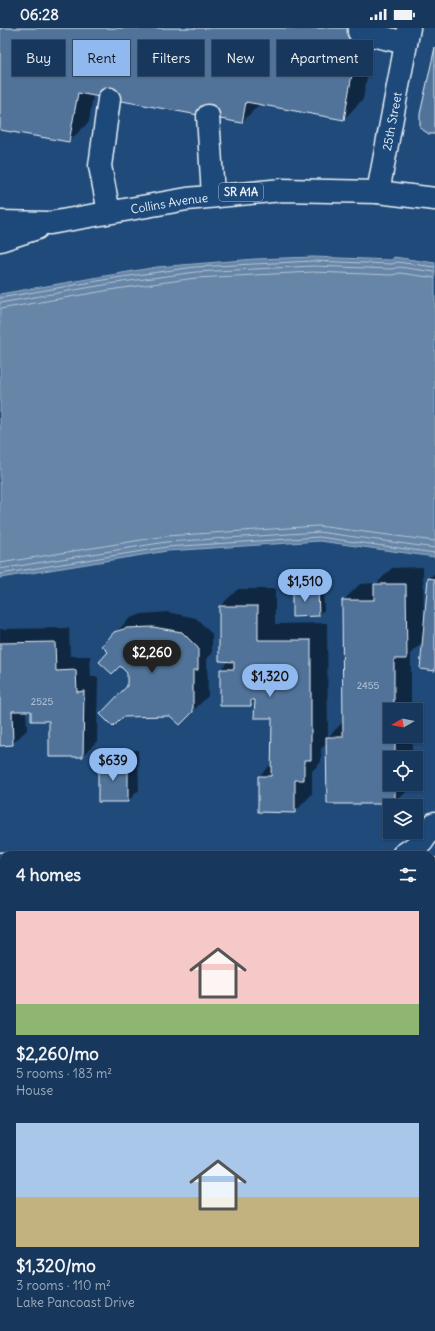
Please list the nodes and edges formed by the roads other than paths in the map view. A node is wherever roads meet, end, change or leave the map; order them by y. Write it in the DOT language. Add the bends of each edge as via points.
graph roads {
  1 [pos="359,32"];
  2 [pos="408,36"];
  3 [pos="109,99"];
  4 [pos="208,116"];
  5 [pos="378,192"];
  6 [pos="214,195"];
  7 [pos="435,199"];
  8 [pos="109,212"];
  9 [pos="0,222"];
  10 [pos="50,224"];
  11 [pos="0,240"];
  12 [pos="435,823"];
  13 [pos="409,851"];
  1 -- 2 [label="main road"];
  2 -- 5 [label="main road, 25th Street"];
  3 -- 8 [label="main road" via="100,166"];
  4 -- 6 [label="main road"];
  5 -- 6 [label="main road, Collins Avenue / SR A1A" via="315,189"];
  5 -- 7 [label="main road, Collins Avenue / SR A1A"];
  6 -- 8 [label="main road, Collins Avenue / SR A1A"];
  8 -- 10 [label="main road, Collins Avenue / SR A1A"];
  9 -- 10 [label="main road, Collins Avenue / SR A1A"];
  10 -- 11 [label="main road, SR A1A"];
  12 -- 13 [label="main road" via="422,842"];
}
